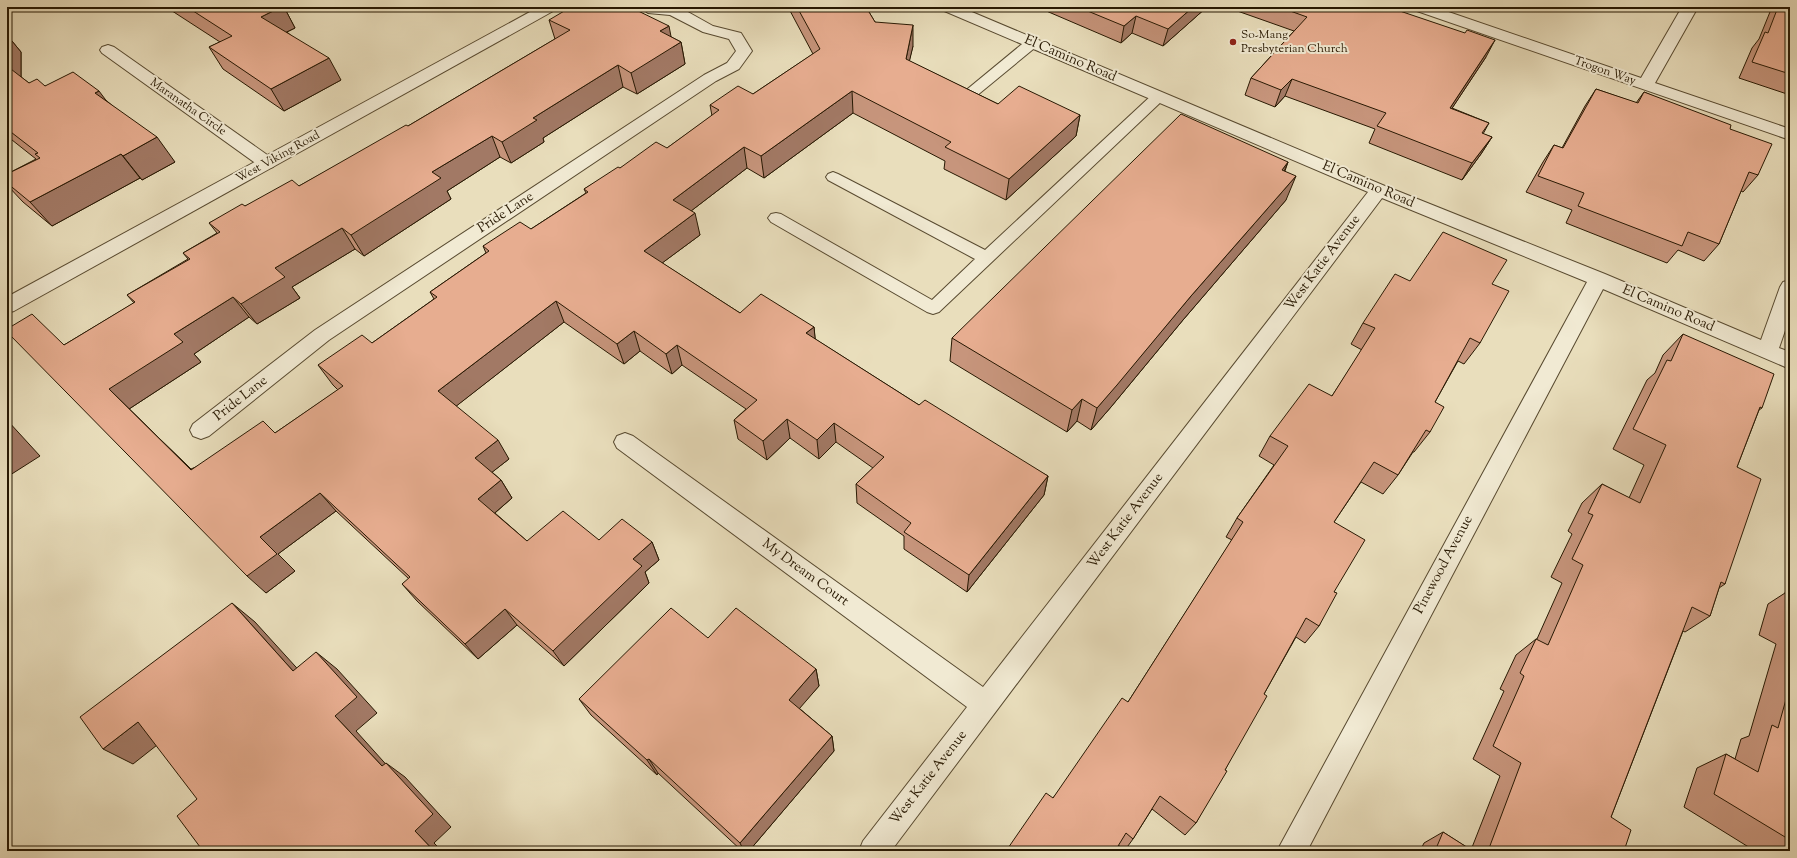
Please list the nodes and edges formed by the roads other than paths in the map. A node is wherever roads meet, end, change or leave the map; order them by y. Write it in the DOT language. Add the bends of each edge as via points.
graph roads {
  1 [pos="550,7"];
  2 [pos="648,7"];
  3 [pos="947,7"];
  4 [pos="1419,7"];
  5 [pos="1690,7"];
  6 [pos="672,9"];
  7 [pos="1032,43"];
  8 [pos="108,50"];
  9 [pos="1645,85"];
  10 [pos="1158,96"];
  11 [pos="964,99"];
  12 [pos="1790,135"];
  13 [pos="267,163"];
  14 [pos="833,177"];
  15 [pos="1379,190"];
  16 [pos="776,218"];
  17 [pos="986,258"];
  18 [pos="1598,279"];
  19 [pos="1790,287"];
  20 [pos="7,306"];
  21 [pos="1768,351"];
  22 [pos="1790,361"];
  23 [pos="201,430"];
  24 [pos="625,442"];
  25 [pos="986,705"];
  26 [pos="873,851"];
  27 [pos="1290,851"];
  1 -- 13 [label="street, West Viking Road"];
  2 -- 6 [label="street, Pride Lane" via="653,10"];
  3 -- 7 [label="street, El Camino Road"];
  4 -- 9 [label="street, Trogon Way"];
  5 -- 9 [label="street"];
  6 -- 23 [label="street, Pride Lane" via="708,29 735,36 744,51 733,66 710,78 322,335"];
  7 -- 10 [label="street, El Camino Road"];
  7 -- 11 [label="lane"];
  8 -- 13 [label="street, Maranatha Circle"];
  9 -- 12 [label="street, Trogon Way"];
  10 -- 15 [label="street, El Camino Road"];
  10 -- 17 [label="lane"];
  13 -- 20 [label="street, West Viking Road"];
  14 -- 17 [label="lane"];
  15 -- 18 [label="street, El Camino Road"];
  15 -- 25 [label="street, West Katie Avenue"];
  16 -- 17 [label="lane" via="932,308"];
  18 -- 21 [label="street, El Camino Road"];
  18 -- 27 [label="street, Pinewood Avenue"];
  19 -- 21 [label="street"];
  21 -- 22 [label="street, El Camino Road"];
  24 -- 25 [label="street, My Dream Court"];
  25 -- 26 [label="street, West Katie Avenue"];
}
